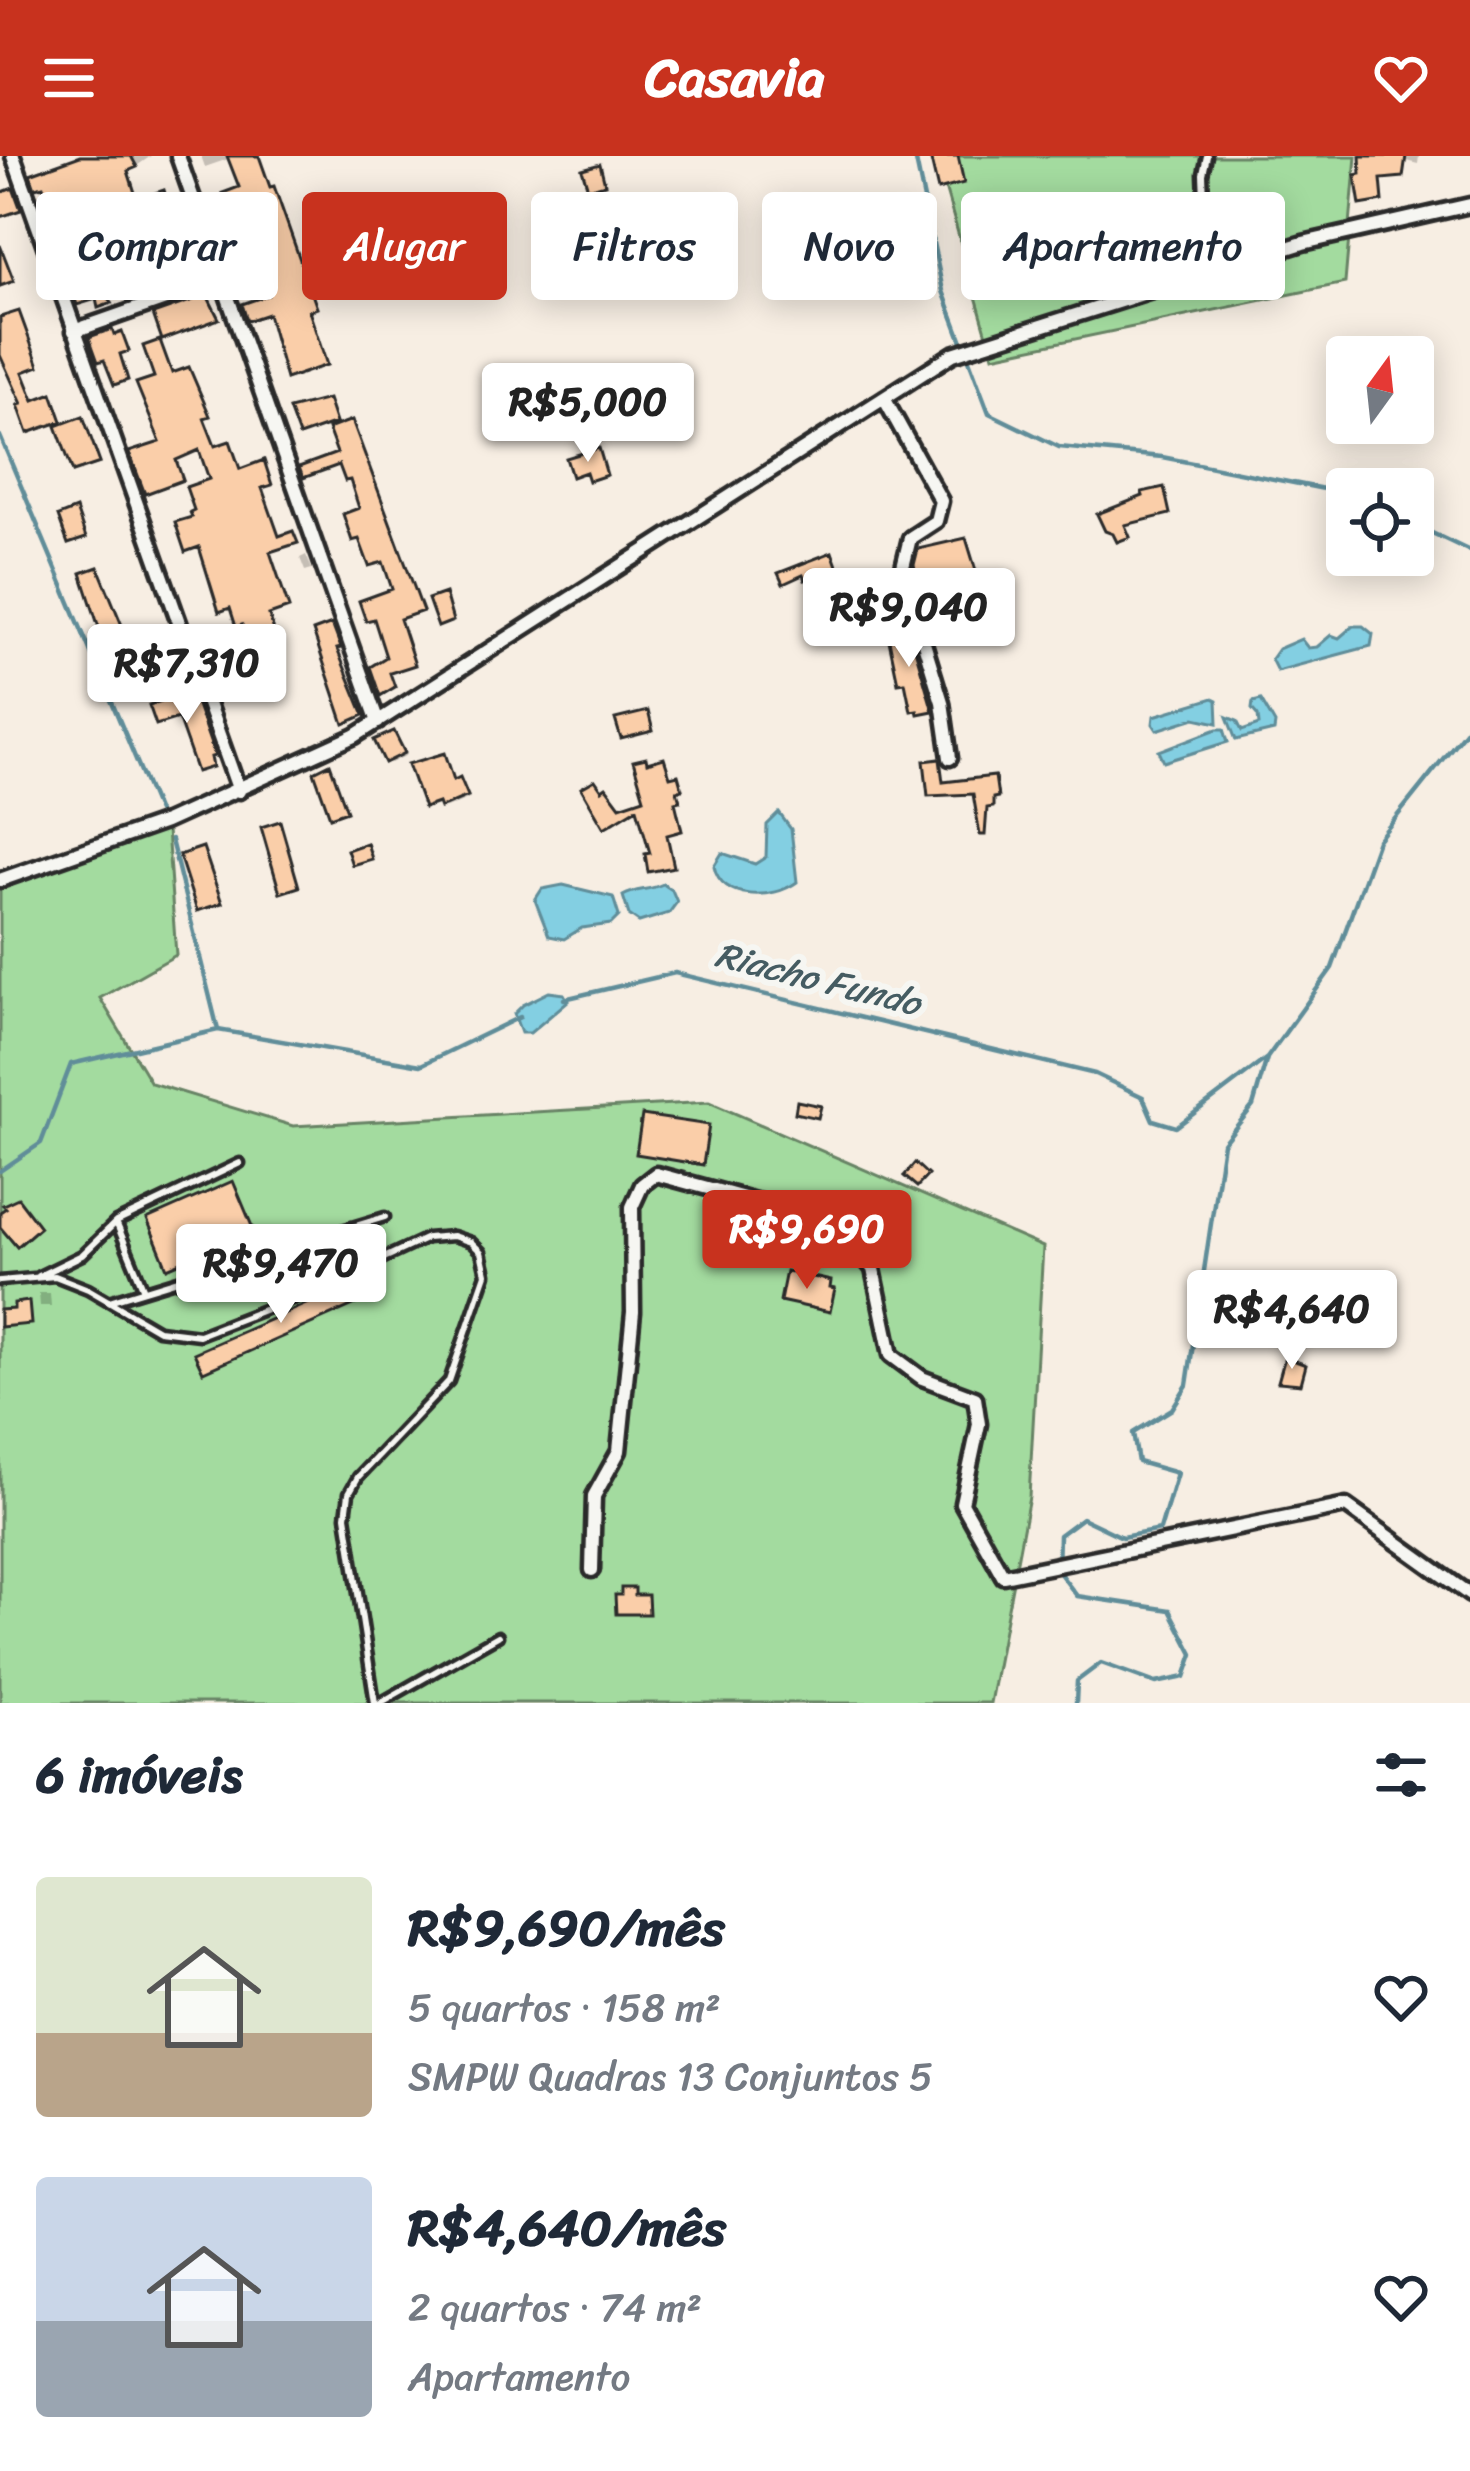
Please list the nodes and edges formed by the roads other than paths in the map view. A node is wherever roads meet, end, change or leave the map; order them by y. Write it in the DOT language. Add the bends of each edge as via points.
graph roads {
  1 [pos="13,156"];
  2 [pos="178,156"];
  3 [pos="1207,156"];
  4 [pos="191,192"];
  5 [pos="1204,192"];
  6 [pos="1470,205"];
  7 [pos="1285,249"];
  8 [pos="162,300"];
  9 [pos="229,300"];
  10 [pos="1120,300"];
  11 [pos="74,331"];
  12 [pos="884,398"];
  13 [pos="378,722"];
  14 [pos="950,758"];
  15 [pos="239,791"];
  16 [pos="0,880"];
  17 [pos="240,1163"];
  18 [pos="385,1217"];
  19 [pos="116,1222"];
  20 [pos="35,1277"];
  21 [pos="0,1281"];
  22 [pos="144,1290"];
  23 [pos="109,1301"];
  24 [pos="592,1570"];
  25 [pos="1470,1594"];
  26 [pos="498,1636"];
  27 [pos="377,1703"];
  1 -- 11 [label="street"];
  2 -- 4 [label="street"];
  3 -- 5 [label="lane"];
  6 -- 7 [label="street"];
  8 -- 11 [label="street"];
  9 -- 13 [label="street"];
  10 -- 12 [label="street" via="953,354"];
  11 -- 15 [label="street"];
  12 -- 13 [label="street"];
  12 -- 14 [label="street" via="941,501 936,520 910,538 902,571 942,702"];
  13 -- 15 [label="street"];
  15 -- 16 [label="street"];
  17 -- 19 [label="lane"];
  18 -- 22 [label="lane"];
  19 -- 20 [label="lane" via="82,1255"];
  19 -- 22 [label="lane"];
  20 -- 21 [label="lane"];
  20 -- 23 [label="lane" via="74,1282"];
  22 -- 23 [label="lane"];
  23 -- 27 [label="lane" via="158,1330 199,1335 427,1238 453,1235 481,1252 486,1274 449,1381 349,1493 346,1516"];
  24 -- 25 [label="street" via="594,1496 619,1451 633,1312 632,1207 656,1174 807,1215 844,1233 873,1269 891,1355 922,1378 974,1398 979,1424 962,1503 1004,1576 1346,1506"];
  26 -- 27 [label="lane"];
}
